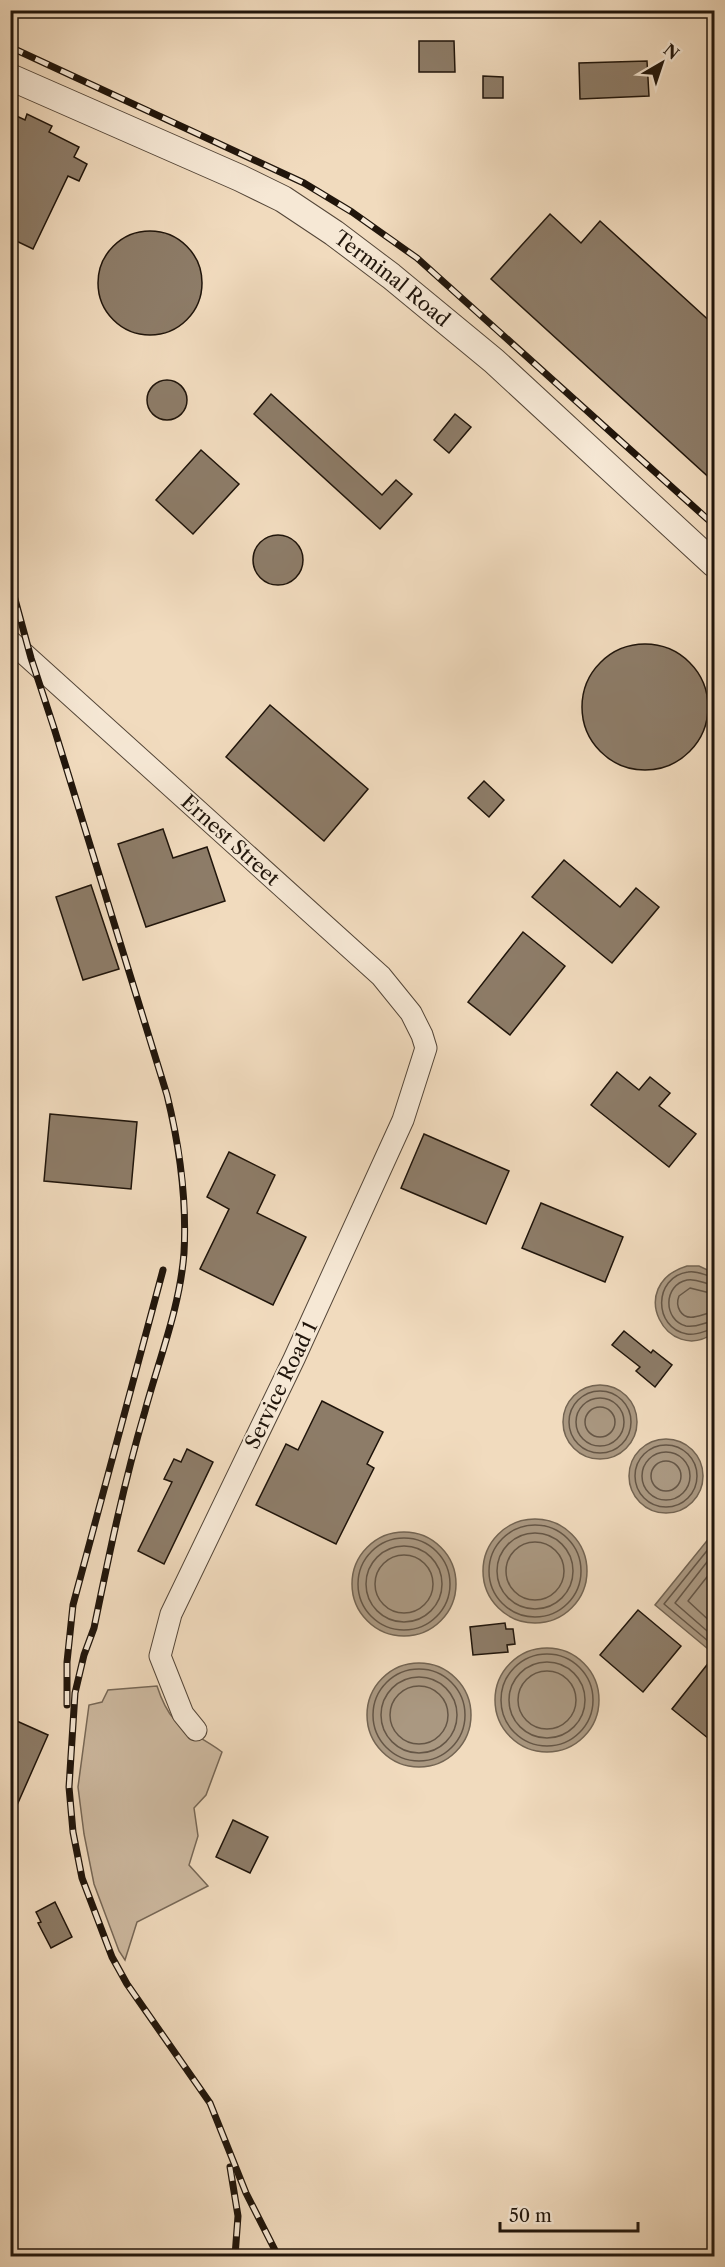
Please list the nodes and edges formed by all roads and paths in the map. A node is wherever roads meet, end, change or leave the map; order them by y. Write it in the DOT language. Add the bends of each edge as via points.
graph roads {
  1 [pos="10,77"];
  2 [pos="714,564"];
  3 [pos="10,641"];
  4 [pos="424,1055"];
  5 [pos="190,1722"];
  1 -- 2 [label="street, Terminal Road" via="248,182 334,233 494,361"];
  3 -- 4 [label="street, Ernest Street" via="381,976 411,1013 422,1035"];
  4 -- 5 [label="street, Service Road 1" via="403,1120 375,1185 171,1614 160,1656"];
}
